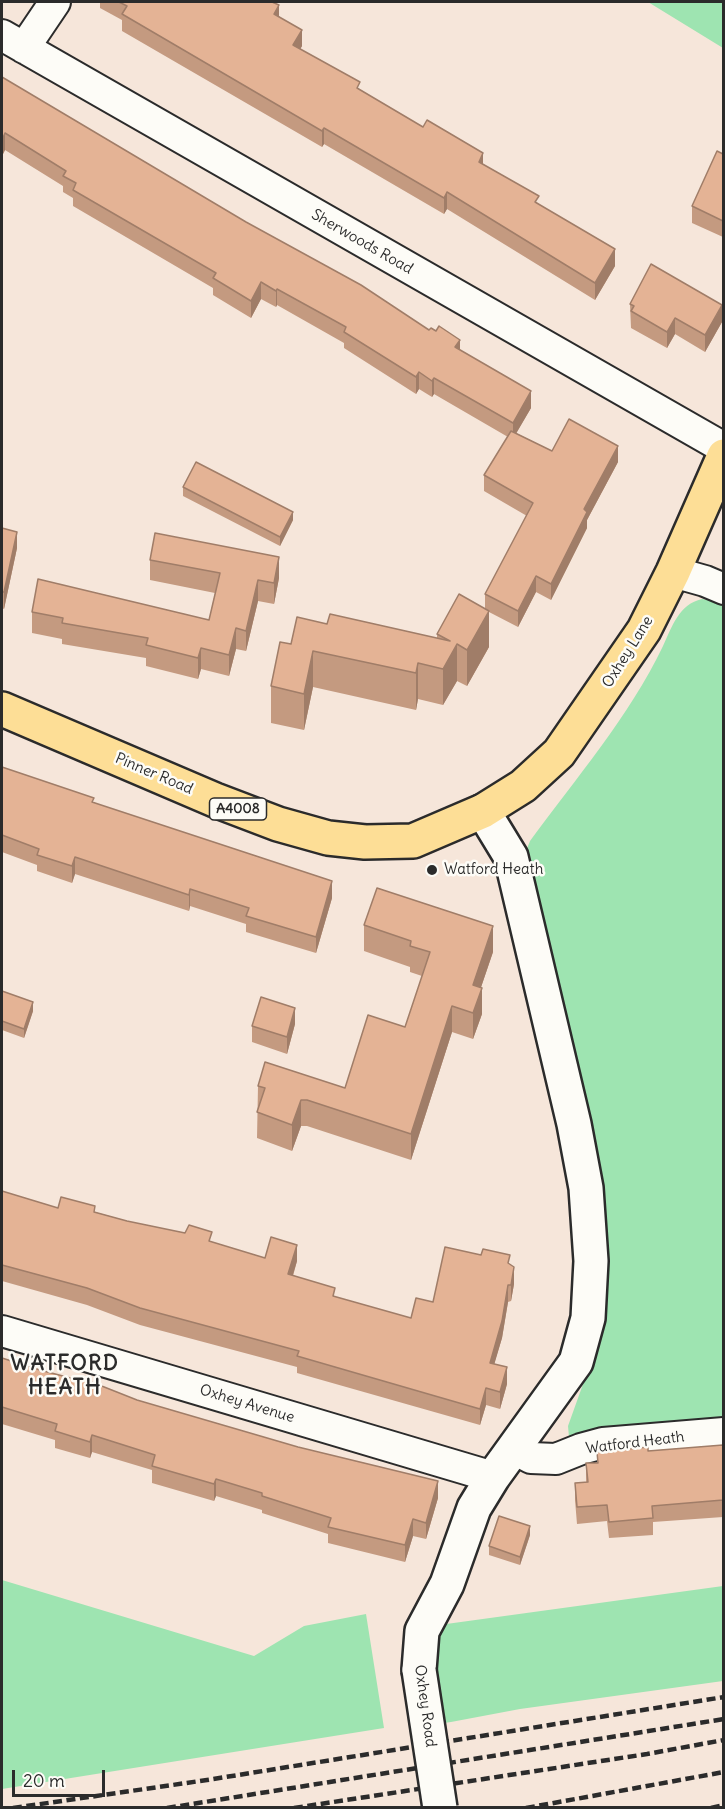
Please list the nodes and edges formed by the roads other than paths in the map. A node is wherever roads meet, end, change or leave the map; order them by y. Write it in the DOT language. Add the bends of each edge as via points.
graph roads {
  1 [pos="55,2"];
  2 [pos="13,41"];
  3 [pos="723,448"];
  4 [pos="723,456"];
  5 [pos="673,572"];
  6 [pos="723,590"];
  7 [pos="2,709"];
  8 [pos="483,810"];
  9 [pos="2,1331"];
  10 [pos="723,1433"];
  11 [pos="514,1449"];
  12 [pos="493,1477"];
  13 [pos="440,1808"];
  1 -- 2 [label="street"];
  2 -- 3 [label="street, Sherwoods Road"];
  4 -- 5 [label="main road, Oxhey Lane / A4008"];
  5 -- 6 [label="street"];
  5 -- 8 [label="main road, Oxhey Lane / A4008" via="644,630 559,753 523,786"];
  7 -- 8 [label="main road, Pinner Road / A4008" via="215,800 328,838 413,841"];
  8 -- 11 [label="street" via="511,857 520,893 574,1124 586,1188 591,1262 588,1318 576,1362"];
  9 -- 12 [label="street, Oxhey Avenue"];
  10 -- 11 [label="street, Watford Heath" via="603,1443 556,1459 531,1458"];
  11 -- 12 [label="street"];
  12 -- 13 [label="street, Oxhey Road, bridge" via="474,1508 447,1584 422,1630 419,1670"];
}
